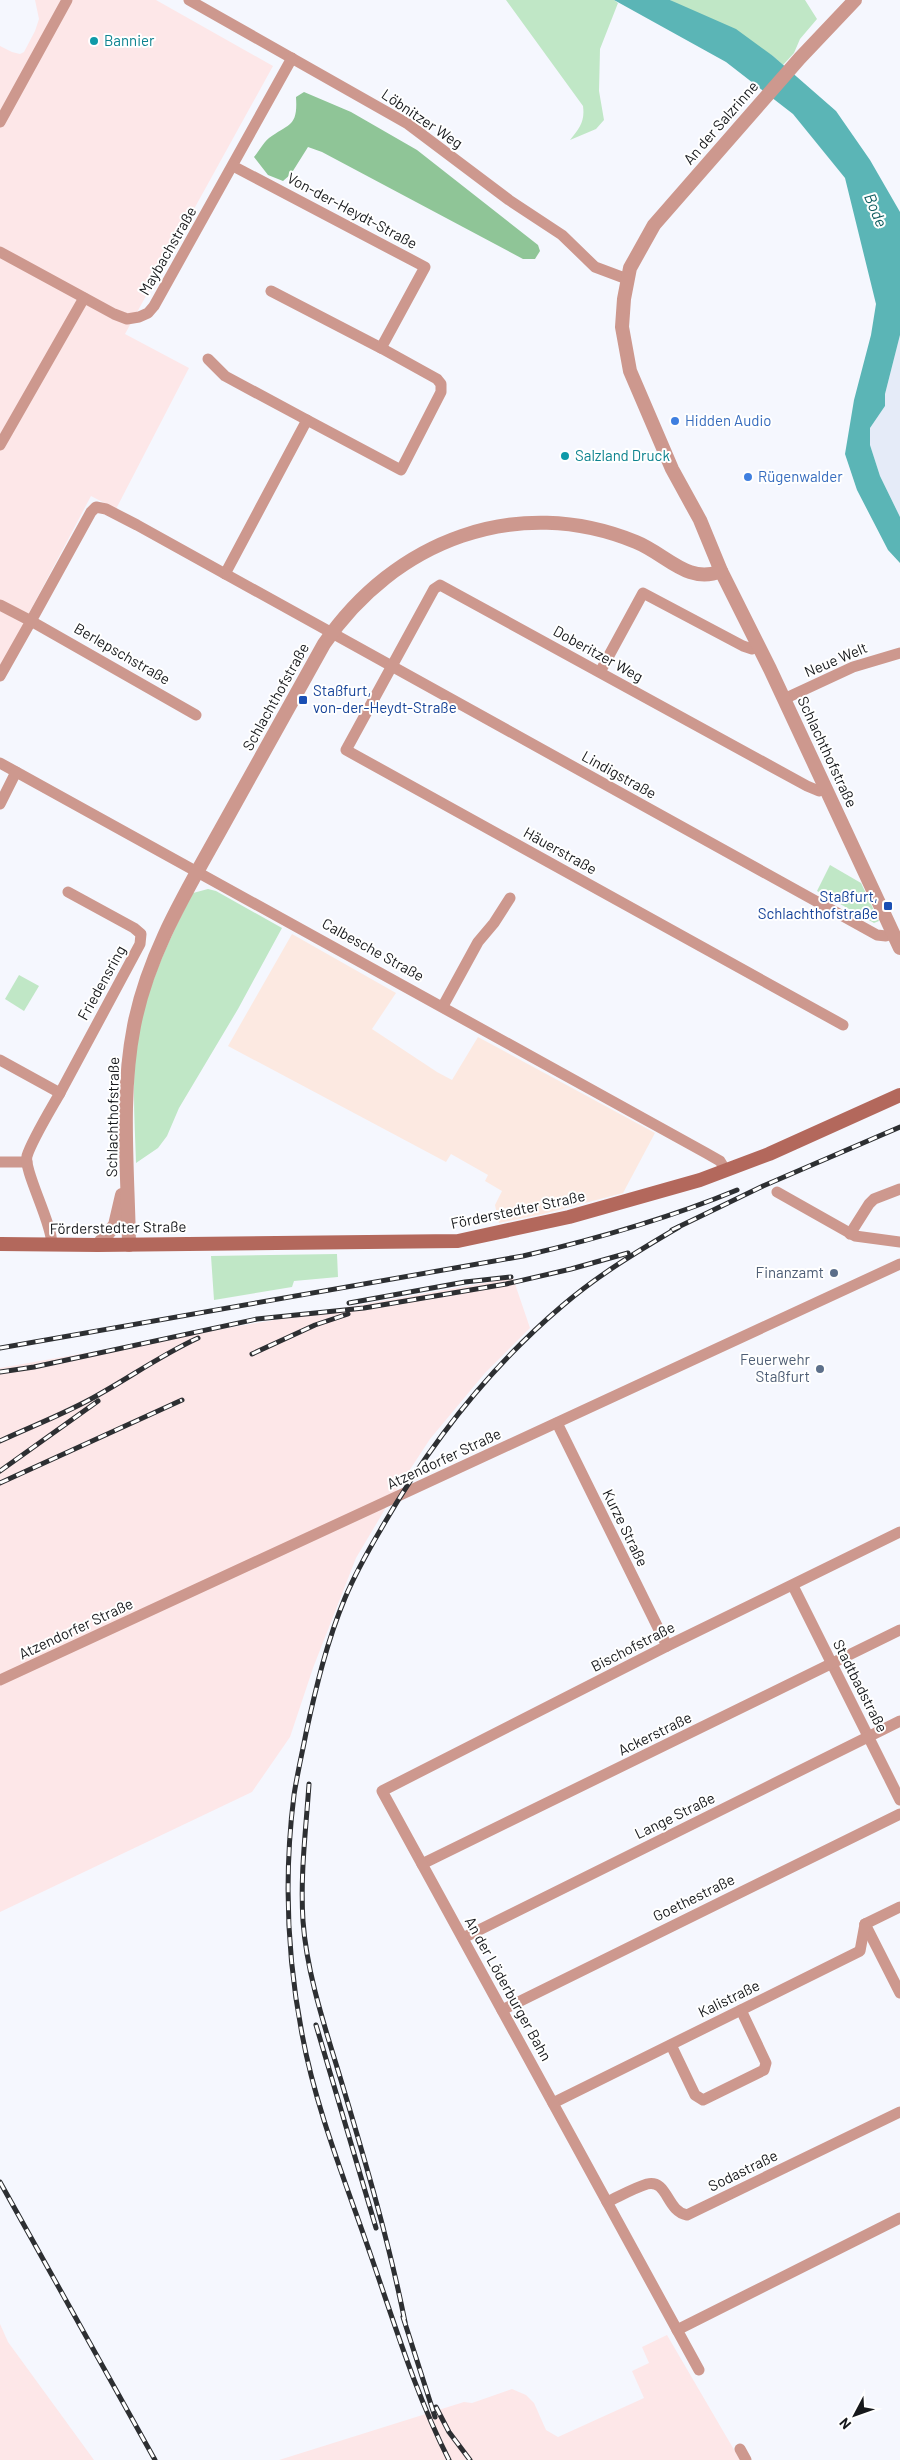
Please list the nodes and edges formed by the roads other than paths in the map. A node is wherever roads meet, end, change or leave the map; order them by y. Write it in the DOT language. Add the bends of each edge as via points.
graph roads {
  1 [pos="67,0"];
  2 [pos="189,0"];
  3 [pos="855,0"];
  4 [pos="292,58"];
  5 [pos="0,122"];
  6 [pos="233,166"];
  7 [pos="0,252"];
  8 [pos="628,279"];
  9 [pos="271,291"];
  10 [pos="84,298"];
  11 [pos="381,348"];
  12 [pos="208,359"];
  13 [pos="307,420"];
  14 [pos="0,445"];
  15 [pos="721,571"];
  16 [pos="225,574"];
  17 [pos="0,605"];
  18 [pos="31,621"];
  19 [pos="332,632"];
  20 [pos="759,647"];
  21 [pos="900,653"];
  22 [pos="391,666"];
  23 [pos="600,672"];
  24 [pos="0,676"];
  25 [pos="784,699"];
  26 [pos="196,715"];
  27 [pos="0,763"];
  28 [pos="16,772"];
  29 [pos="826,789"];
  30 [pos="0,804"];
  31 [pos="197,872"];
  32 [pos="68,892"];
  33 [pos="510,898"];
  34 [pos="893,933"];
  35 [pos="900,948"];
  36 [pos="444,1006"];
  37 [pos="843,1025"];
  38 [pos="0,1060"];
  39 [pos="60,1093"];
  40 [pos="900,1095"];
  41 [pos="0,1162"];
  42 [pos="27,1162"];
  43 [pos="726,1171"];
  44 [pos="128,1189"];
  45 [pos="900,1189"];
  46 [pos="777,1192"];
  47 [pos="850,1234"];
  48 [pos="900,1242"];
  49 [pos="0,1244"];
  50 [pos="52,1245"];
  51 [pos="98,1245"];
  52 [pos="129,1245"];
  53 [pos="900,1264"];
  54 [pos="557,1423"];
  55 [pos="900,1532"];
  56 [pos="793,1586"];
  57 [pos="900,1630"];
  58 [pos="667,1646"];
  59 [pos="832,1664"];
  60 [pos="0,1680"];
  61 [pos="900,1721"];
  62 [pos="868,1737"];
  63 [pos="382,1791"];
  64 [pos="900,1800"];
  65 [pos="900,1814"];
  66 [pos="422,1864"];
  67 [pos="900,1907"];
  68 [pos="865,1924"];
  69 [pos="463,1938"];
  70 [pos="900,1993"];
  71 [pos="502,2010"];
  72 [pos="741,2010"];
  73 [pos="671,2045"];
  74 [pos="553,2103"];
  75 [pos="900,2112"];
  76 [pos="607,2202"];
  77 [pos="900,2218"];
  78 [pos="677,2330"];
  79 [pos="699,2370"];
  80 [pos="740,2449"];
  81 [pos="746,2460"];
  1 -- 5 [label="street"];
  2 -- 4 [label="street, Löbnitzer Weg"];
  3 -- 8 [label="street, An der Salzrinne" via="800,58 646,236 633,260"];
  4 -- 6 [label="street, Maybachstraße"];
  4 -- 8 [label="street, Löbnitzer Weg" via="408,124 509,200 562,235 595,267"];
  6 -- 10 [label="street, Maybachstraße" via="148,313 127,319"];
  6 -- 11 [label="street, Von-der-Heydt-Straße" via="424,267"];
  7 -- 10 [label="street, Maybachstraße"];
  8 -- 15 [label="street, Schlachthofstraße" via="622,327 630,371"];
  9 -- 11 [label="street"];
  10 -- 14 [label="street"];
  11 -- 13 [label="street" via="441,384 441,392 401,470"];
  12 -- 13 [label="street" via="225,376"];
  13 -- 16 [label="street"];
  15 -- 19 [label="street, Schlachthofstraße" via="706,576 693,575 637,542 587,527 552,523 500,526 448,541 406,562 364,594"];
  15 -- 20 [label="street, Schlachthofstraße"];
  16 -- 18 [label="street" via="122,517 96,507 90,512"];
  16 -- 19 [label="street"];
  17 -- 18 [label="street, Berlepschstraße"];
  18 -- 24 [label="street"];
  18 -- 26 [label="street, Berlepschstraße"];
  19 -- 22 [label="street, Lindigstraße"];
  19 -- 31 [label="street, Schlachthofstraße"];
  20 -- 23 [label="street" via="743,646 643,593"];
  20 -- 25 [label="street, Schlachthofstraße"];
  21 -- 25 [label="street, Neue Welt" via="853,667"];
  22 -- 23 [label="street, Doberitzer Weg" via="434,589 440,585"];
  22 -- 34 [label="street, Lindigstraße" via="877,935"];
  22 -- 37 [label="street, Häuerstraße" via="346,750"];
  23 -- 29 [label="street, Doberitzer Weg" via="807,786 819,791"];
  25 -- 29 [label="street, Schlachthofstraße"];
  27 -- 28 [label="street, Calbesche Straße"];
  28 -- 30 [label="street"];
  28 -- 31 [label="street, Calbesche Straße"];
  29 -- 34 [label="street, Schlachthofstraße"];
  31 -- 36 [label="street, Calbesche Straße"];
  31 -- 44 [label="street, Schlachthofstraße" via="154,957 134,1024 127,1091"];
  32 -- 39 [label="street, Friedensring" via="141,934 140,944"];
  33 -- 36 [label="street" via="478,942"];
  34 -- 35 [label="street, Schlachthofstraße"];
  36 -- 43 [label="street, Calbesche Straße" via="720,1161"];
  38 -- 39 [label="street"];
  39 -- 42 [label="street, Friedensring" via="27,1156"];
  40 -- 43 [label="main road, Förderstedter Straße"];
  41 -- 42 [label="street"];
  42 -- 50 [label="street"];
  43 -- 52 [label="main road, Förderstedter Straße" via="578,1215 458,1241"];
  44 -- 51 [label="street, Schlachthofstraße" via="120,1196 115,1224"];
  44 -- 52 [label="street, Schlachthofstraße"];
  45 -- 47 [label="street" via="874,1199"];
  46 -- 47 [label="street"];
  47 -- 48 [label="street"];
  49 -- 50 [label="main road, Förderstedter Straße"];
  50 -- 51 [label="main road, Förderstedter Straße"];
  51 -- 52 [label="main road, Förderstedter Straße"];
  53 -- 54 [label="street, Atzendorfer Straße"];
  54 -- 58 [label="street, Kurze Straße"];
  54 -- 60 [label="street, Atzendorfer Straße"];
  55 -- 56 [label="street, Bischofstraße"];
  56 -- 58 [label="street, Bischofstraße"];
  56 -- 59 [label="street, Stadtbadstraße"];
  57 -- 59 [label="street, Ackerstraße"];
  58 -- 63 [label="street, Bischofstraße"];
  59 -- 62 [label="street, Stadtbadstraße"];
  59 -- 66 [label="street, Ackerstraße"];
  61 -- 62 [label="street, Lange Straße"];
  62 -- 64 [label="street, Stadtbadstraße"];
  62 -- 69 [label="street, Lange Straße"];
  63 -- 66 [label="street, An der Löderburger Bahn"];
  65 -- 71 [label="street, Goethestraße"];
  66 -- 69 [label="street, An der Löderburger Bahn"];
  67 -- 68 [label="street"];
  68 -- 70 [label="street"];
  68 -- 72 [label="street, Kalistraße" via="860,1951"];
  69 -- 71 [label="street, An der Löderburger Bahn"];
  71 -- 74 [label="street, An der Löderburger Bahn"];
  72 -- 73 [label="street, Kalistraße"];
  72 -- 73 [label="street" via="766,2063 764,2070 703,2100 695,2095"];
  73 -- 74 [label="street, Kalistraße"];
  74 -- 76 [label="street, An der Löderburger Bahn"];
  75 -- 76 [label="street, Sodastraße" via="687,2214 673,2207 663,2188 656,2184 648,2184"];
  76 -- 78 [label="street, An der Löderburger Bahn"];
  77 -- 78 [label="street"];
  78 -- 79 [label="street, An der Löderburger Bahn"];
  80 -- 81 [label="street"];
}
